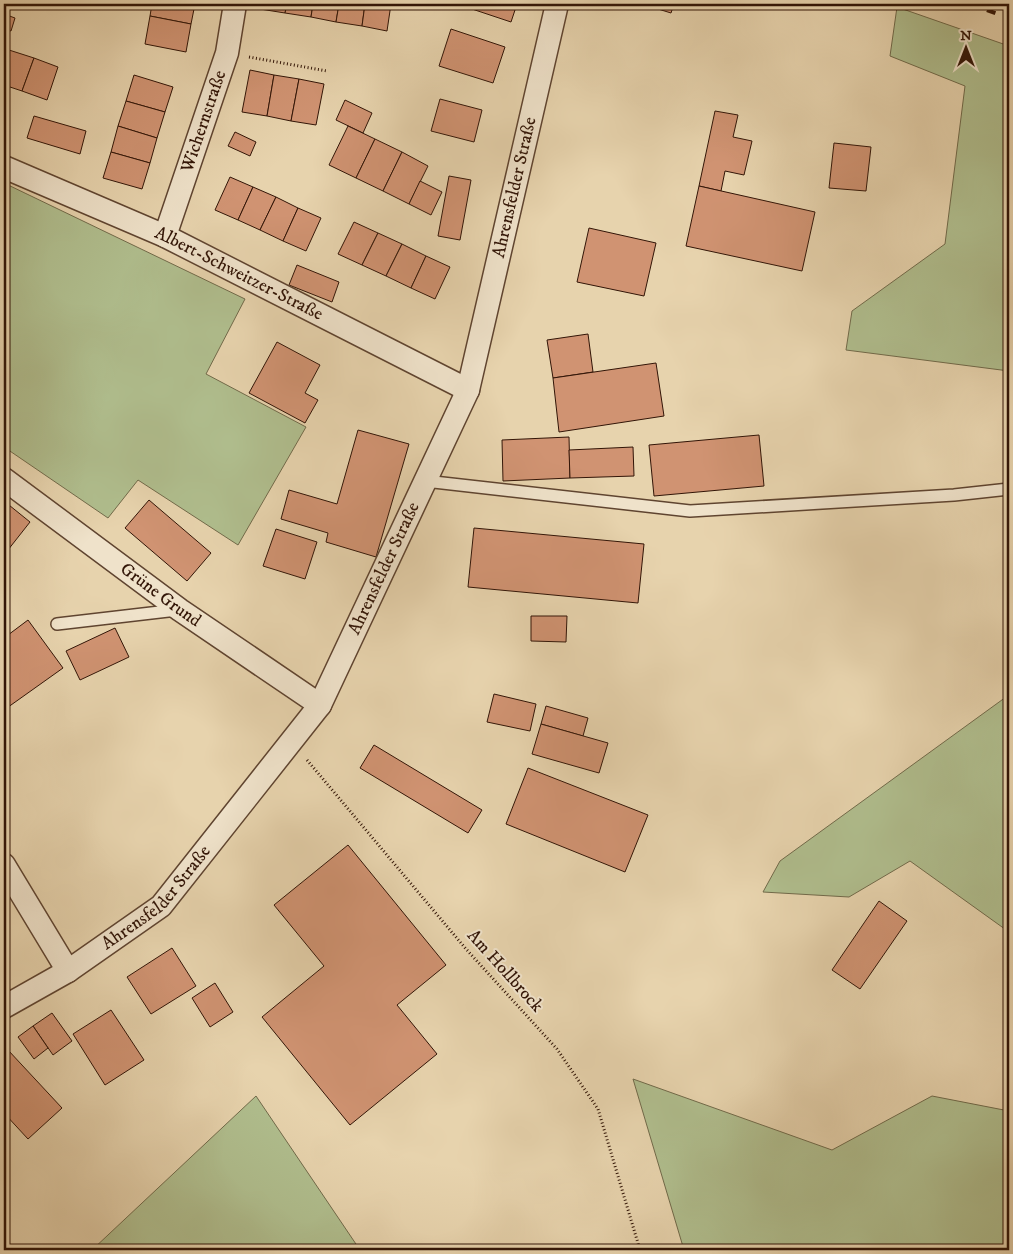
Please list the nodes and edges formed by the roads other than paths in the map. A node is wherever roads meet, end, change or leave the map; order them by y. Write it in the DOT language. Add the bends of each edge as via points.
graph roads {
  1 [pos="236,4"];
  2 [pos="557,4"];
  3 [pos="4,168"];
  4 [pos="165,236"];
  5 [pos="468,390"];
  6 [pos="4,480"];
  7 [pos="425,481"];
  8 [pos="1009,489"];
  9 [pos="180,610"];
  10 [pos="57,624"];
  11 [pos="320,705"];
  12 [pos="4,865"];
  13 [pos="68,970"];
  14 [pos="4,1007"];
  1 -- 4 [label="street, Wichernstraße" via="226,53"];
  2 -- 5 [label="street, Ahrensfelder Straße"];
  3 -- 4 [label="street, Albert-Schweitzer-Straße"];
  4 -- 5 [label="street, Albert-Schweitzer-Straße"];
  5 -- 7 [label="street, Ahrensfelder Straße"];
  6 -- 9 [label="street, Grüne Grund"];
  7 -- 8 [label="lane" via="690,511"];
  7 -- 11 [label="street, Ahrensfelder Straße"];
  9 -- 10 [label="lane"];
  9 -- 11 [label="street, Grüne Grund"];
  11 -- 13 [label="street, Ahrensfelder Straße" via="161,906"];
  12 -- 13 [label="street"];
  13 -- 14 [label="street, Ahrensfelder Straße"];
}
